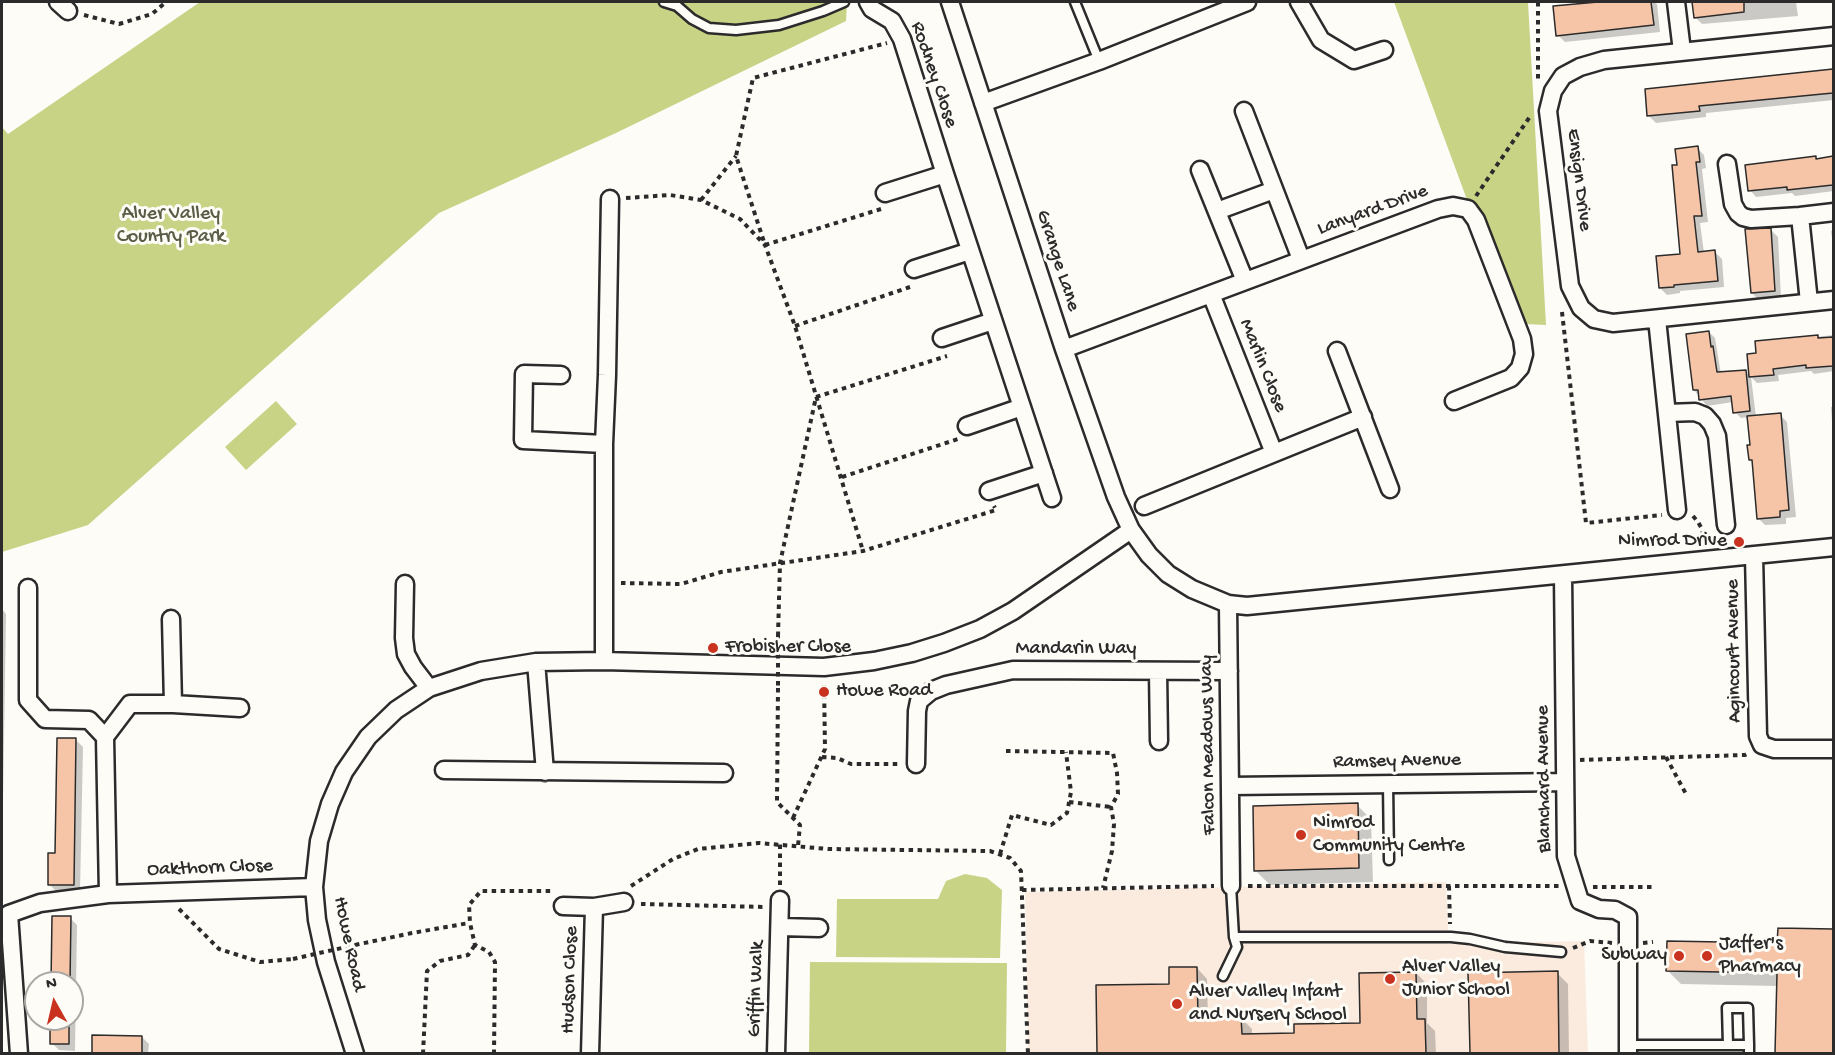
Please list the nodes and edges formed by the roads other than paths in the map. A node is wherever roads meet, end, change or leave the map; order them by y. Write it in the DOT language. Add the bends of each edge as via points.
graph roads {
  1 [pos="664,2"];
  2 [pos="844,2"];
  3 [pos="868,2"];
  4 [pos="950,2"];
  5 [pos="1075,2"];
  6 [pos="1247,2"];
  7 [pos="1299,2"];
  8 [pos="1676,2"];
  9 [pos="1833,36"];
  10 [pos="1384,50"];
  11 [pos="1682,51"];
  12 [pos="1099,61"];
  13 [pos="983,103"];
  14 [pos="1244,111"];
  15 [pos="1727,164"];
  16 [pos="1200,170"];
  17 [pos="945,174"];
  18 [pos="1274,189"];
  19 [pos="885,193"];
  20 [pos="610,199"];
  21 [pos="1217,211"];
  22 [pos="1833,212"];
  23 [pos="1800,216"];
  24 [pos="970,251"];
  25 [pos="1301,259"];
  26 [pos="914,268"];
  27 [pos="1245,281"];
  28 [pos="1211,294"];
  29 [pos="1833,300"];
  30 [pos="1809,302"];
  31 [pos="1657,320"];
  32 [pos="993,321"];
  33 [pos="942,338"];
  34 [pos="1064,349"];
  35 [pos="1337,351"];
  36 [pos="561,375"];
  37 [pos="1454,401"];
  38 [pos="1022,407"];
  39 [pos="1667,413"];
  40 [pos="1363,417"];
  41 [pos="967,426"];
  42 [pos="604,444"];
  43 [pos="1274,453"];
  44 [pos="1044,473"];
  45 [pos="1390,489"];
  46 [pos="989,491"];
  47 [pos="1052,498"];
  48 [pos="1144,506"];
  49 [pos="1678,513"];
  50 [pos="1726,525"];
  51 [pos="1131,530"];
  52 [pos="1833,547"];
  53 [pos="1754,555"];
  54 [pos="1563,575"];
  55 [pos="405,584"];
  56 [pos="27,588"];
  57 [pos="1228,604"];
  58 [pos="171,619"];
  59 [pos="604,661"];
  60 [pos="536,662"];
  61 [pos="1158,671"];
  62 [pos="1229,671"];
  63 [pos="429,688"];
  64 [pos="173,704"];
  65 [pos="240,708"];
  66 [pos="105,737"];
  67 [pos="1159,741"];
  68 [pos="1833,749"];
  69 [pos="916,764"];
  70 [pos="444,770"];
  71 [pos="544,772"];
  72 [pos="724,773"];
  73 [pos="1564,782"];
  74 [pos="1388,783"];
  75 [pos="1230,786"];
  76 [pos="1389,860"];
  77 [pos="1232,886"];
  78 [pos="314,887"];
  79 [pos="108,894"];
  80 [pos="780,900"];
  81 [pos="628,903"];
  82 [pos="563,906"];
  83 [pos="594,907"];
  84 [pos="5,916"];
  85 [pos="780,927"];
  86 [pos="819,928"];
  87 [pos="1234,937"];
  88 [pos="1561,952"];
  89 [pos="1223,976"];
  90 [pos="1728,1045"];
  91 [pos="1629,1049"];
  92 [pos="1749,1049"];
  93 [pos="19,1053"];
  94 [pos="354,1053"];
  95 [pos="590,1053"];
  96 [pos="776,1053"];
  1 -- 2 [label="lane" via="678,6 709,28 736,30 779,25"];
  3 -- 17 [label="street, Rodney Close" via="872,9 892,21 902,39"];
  4 -- 13 [label="street, Grange Lane"];
  5 -- 12 [label="lane"];
  6 -- 12 [label="street"];
  7 -- 10 [label="street" via="1321,40 1354,60"];
  8 -- 11 [label="street"];
  9 -- 11 [label="street, Ensign Drive"];
  11 -- 31 [label="street, Ensign Drive" via="1605,60 1580,67 1563,76 1553,91 1548,111 1570,286 1581,308 1594,319 1613,323"];
  12 -- 13 [label="street"];
  13 -- 34 [label="street, Grange Lane"];
  14 -- 18 [label="street"];
  15 -- 23 [label="street" via="1733,204 1743,217"];
  16 -- 21 [label="street"];
  17 -- 19 [label="street"];
  17 -- 24 [label="street, Rodney Close"];
  18 -- 21 [label="street"];
  18 -- 25 [label="street"];
  20 -- 42 [label="street"];
  21 -- 27 [label="street"];
  22 -- 23 [label="street"];
  23 -- 30 [label="street"];
  24 -- 26 [label="street"];
  24 -- 32 [label="street, Rodney Close"];
  25 -- 27 [label="street, Lanyard Drive"];
  25 -- 37 [label="street, Lanyard Drive" via="1438,209 1468,209 1482,233 1522,339 1524,354 1520,368 1511,378"];
  27 -- 28 [label="street, Lanyard Drive"];
  28 -- 34 [label="street, Lanyard Drive"];
  28 -- 43 [label="street, Marlin Close"];
  29 -- 30 [label="street, Ensign Drive"];
  30 -- 31 [label="street, Ensign Drive"];
  31 -- 39 [label="street"];
  32 -- 33 [label="street"];
  32 -- 38 [label="street, Rodney Close"];
  34 -- 51 [label="street, Grange Lane"];
  35 -- 40 [label="street"];
  36 -- 42 [label="street" via="524,374 523,440"];
  38 -- 41 [label="street"];
  38 -- 44 [label="street, Rodney Close"];
  39 -- 49 [label="street"];
  39 -- 50 [label="street" via="1695,412 1712,424 1717,436"];
  40 -- 43 [label="street"];
  40 -- 45 [label="street"];
  42 -- 59 [label="street"];
  43 -- 48 [label="street"];
  44 -- 46 [label="street"];
  44 -- 47 [label="street, Rodney Close"];
  51 -- 57 [label="street" via="1168,574"];
  51 -- 59 [label="street, Howe Road" via="1013,611 980,629 912,653 824,667"];
  52 -- 53 [label="street"];
  53 -- 54 [label="street"];
  53 -- 68 [label="street, Agincourt Avenue" via="1758,736 1762,745 1774,749"];
  54 -- 57 [label="street" via="1247,606"];
  54 -- 73 [label="street, Blanchard Avenue"];
  55 -- 63 [label="street" via="406,654"];
  56 -- 66 [label="street" via="28,700 45,719 89,720"];
  57 -- 62 [label="street, Falcon Meadows Way"];
  58 -- 64 [label="street"];
  59 -- 60 [label="street, Howe Road"];
  60 -- 63 [label="street, Howe Road" via="481,671"];
  60 -- 71 [label="street"];
  61 -- 62 [label="street, Mandarin Way"];
  61 -- 67 [label="street, Mandarin Way"];
  61 -- 69 [label="street, Mandarin Way" via="1013,670 946,685 919,701"];
  62 -- 75 [label="street, Falcon Meadows Way"];
  63 -- 78 [label="street, Howe Road" via="396,710 368,737 344,772 318,841"];
  64 -- 65 [label="street"];
  64 -- 66 [label="street" via="130,705"];
  66 -- 79 [label="street"];
  70 -- 71 [label="street"];
  71 -- 72 [label="street"];
  73 -- 74 [label="street, Ramsey Avenue"];
  73 -- 91 [label="street, Blanchard Avenue" via="1566,856 1580,901 1628,917"];
  74 -- 75 [label="street, Ramsey Avenue"];
  74 -- 76 [label="lane"];
  75 -- 77 [label="street, Falcon Meadows Way"];
  77 -- 87 [label="lane"];
  78 -- 79 [label="street, Oakthorn Close"];
  78 -- 94 [label="street, Howe Road" via="326,962"];
  79 -- 84 [label="street, Oakthorn Close" via="40,903"];
  80 -- 85 [label="street, Griffin Walk"];
  81 -- 83 [label="street, Hudson Close"];
  82 -- 83 [label="street, Hudson Close"];
  83 -- 95 [label="street, Hudson Close"];
  84 -- 93 [label="street"];
  85 -- 86 [label="street, Griffin Walk"];
  85 -- 96 [label="street, Griffin Walk"];
  87 -- 88 [label="lane" via="1451,937"];
  87 -- 89 [label="lane" via="1237,947"];
  90 -- 91 [label="lane"];
  90 -- 92 [label="lane"];
  90 -- 92 [label="lane" via="1726,1008 1748,1008"];
}
